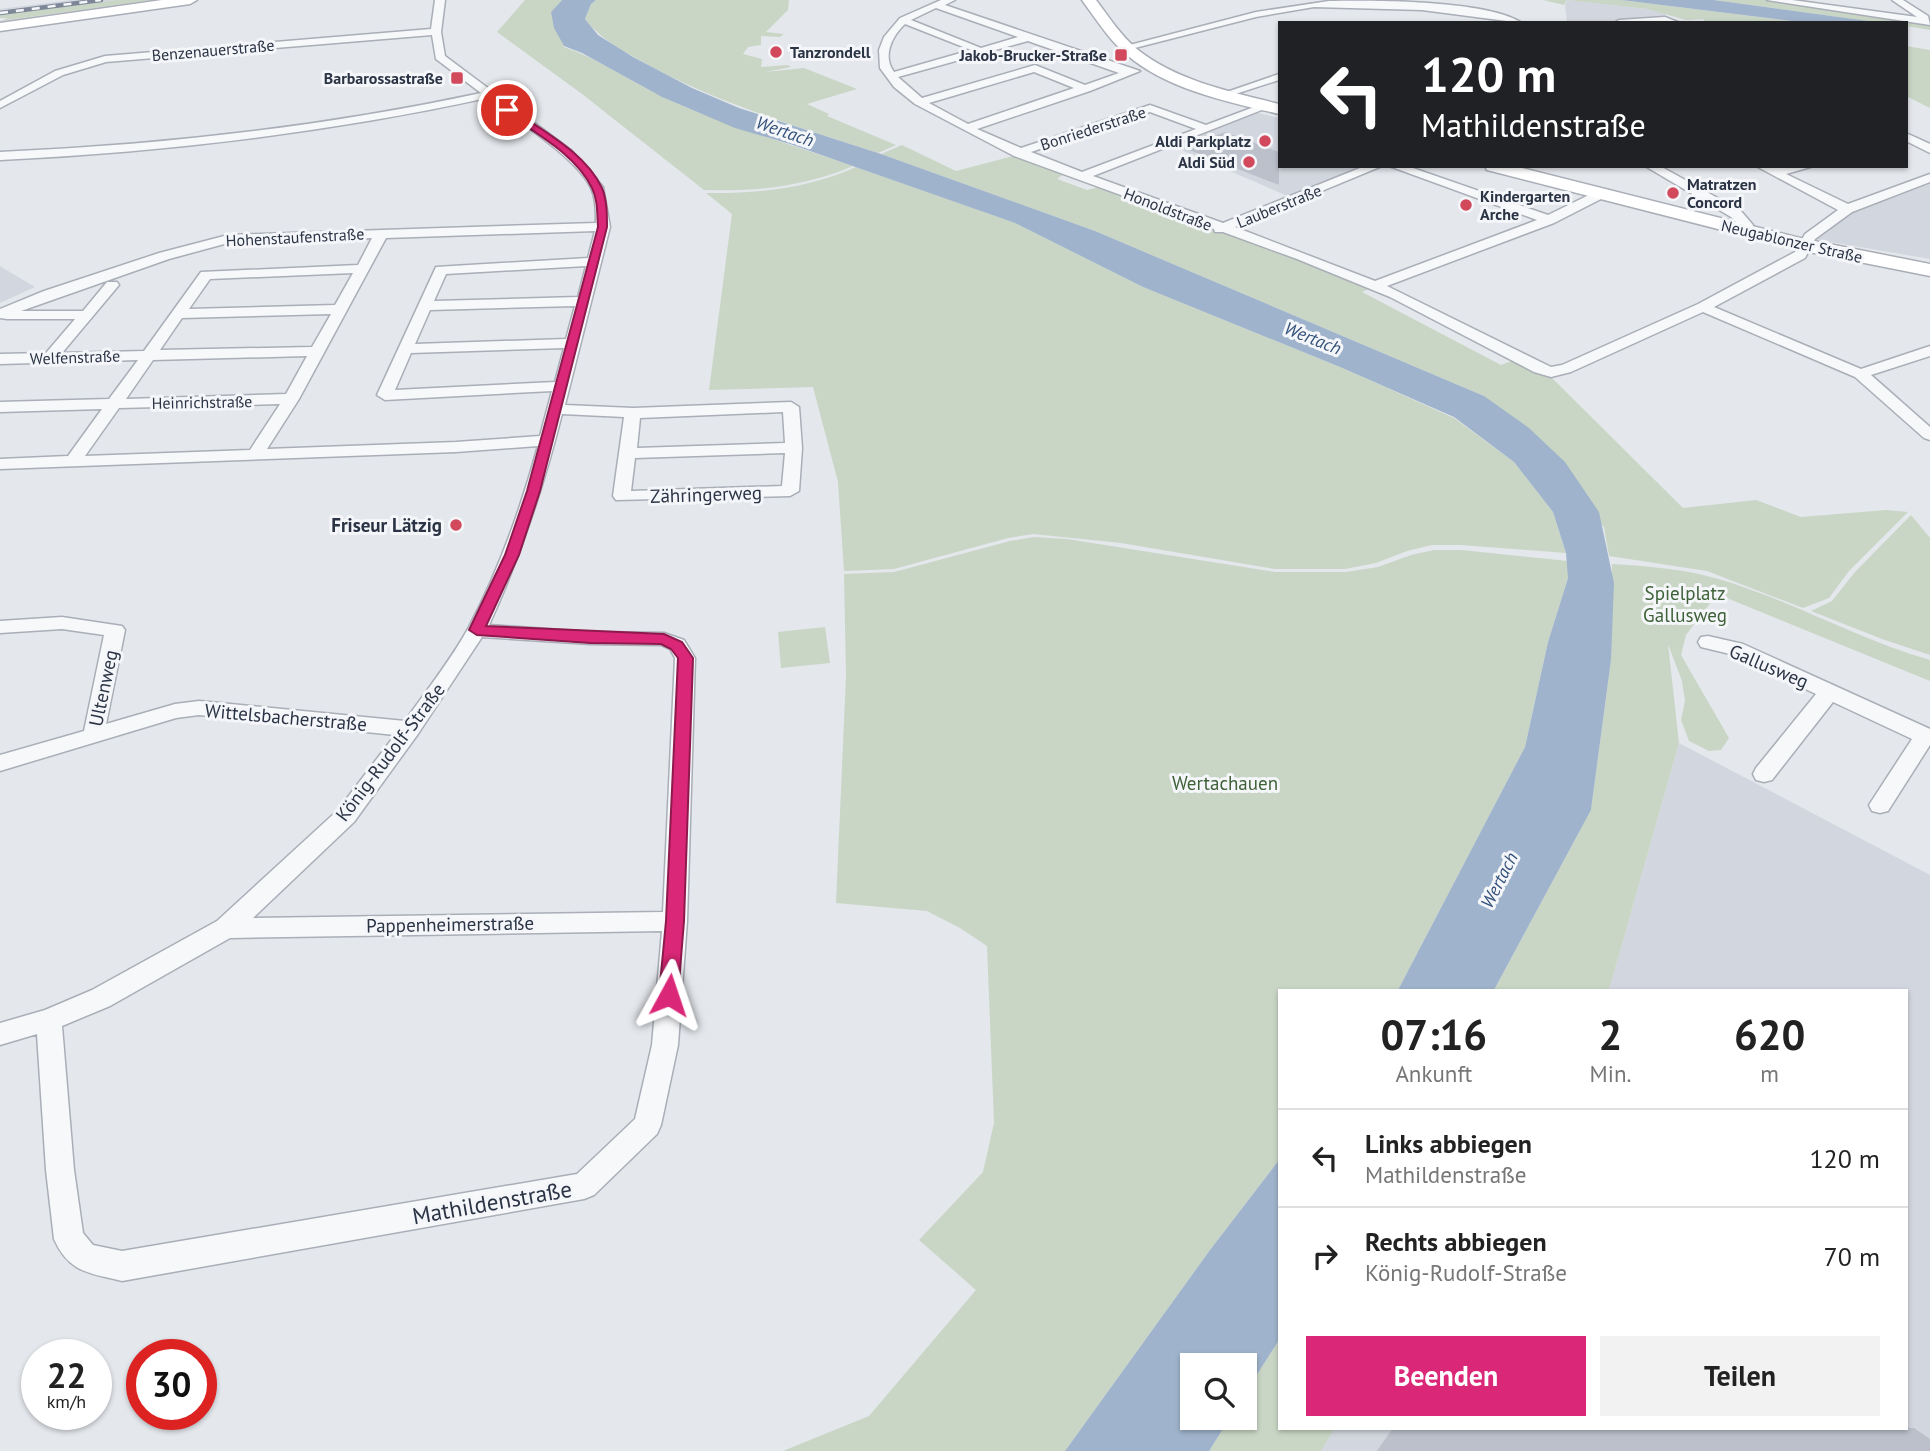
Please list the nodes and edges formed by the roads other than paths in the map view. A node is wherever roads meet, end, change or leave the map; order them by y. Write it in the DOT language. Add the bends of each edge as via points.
graph roads {
  1 [pos="161,0"];
  2 [pos="190,0"];
  3 [pos="440,0"];
  4 [pos="950,0"];
  5 [pos="1090,0"];
  6 [pos="1772,0"];
  7 [pos="1896,0"];
  8 [pos="936,5"];
  9 [pos="1446,10"];
  10 [pos="903,20"];
  11 [pos="1449,21"];
  12 [pos="1511,21"];
  13 [pos="1650,21"];
  14 [pos="1668,21"];
  15 [pos="1930,21"];
  16 [pos="0,24"];
  17 [pos="436,32"];
  18 [pos="1030,37"];
  19 [pos="1126,47"];
  20 [pos="981,51"];
  21 [pos="1153,65"];
  22 [pos="1130,72"];
  23 [pos="891,76"];
  24 [pos="1278,77"];
  25 [pos="1086,89"];
  26 [pos="1226,94"];
  27 [pos="487,95"];
  28 [pos="920,102"];
  29 [pos="0,105"];
  30 [pos="1273,107"];
  31 [pos="968,128"];
  32 [pos="1207,129"];
  33 [pos="1912,144"];
  34 [pos="1930,149"];
  35 [pos="1018,153"];
  36 [pos="0,156"];
  37 [pos="1371,168"];
  38 [pos="1401,168"];
  39 [pos="1504,168"];
  40 [pos="1654,168"];
  41 [pos="1766,168"];
  42 [pos="1797,168"];
  43 [pos="1775,172"];
  44 [pos="1082,176"];
  45 [pos="1930,178"];
  46 [pos="1601,194"];
  47 [pos="1847,209"];
  48 [pos="1549,220"];
  49 [pos="603,227"];
  50 [pos="1220,229"];
  51 [pos="1744,230"];
  52 [pos="382,233"];
  53 [pos="1804,246"];
  54 [pos="594,262"];
  55 [pos="361,269"];
  56 [pos="1930,270"];
  57 [pos="112,285"];
  58 [pos="1376,285"];
  59 [pos="584,301"];
  60 [pos="426,306"];
  61 [pos="1703,307"];
  62 [pos="340,309"];
  63 [pos="178,314"];
  64 [pos="0,315"];
  65 [pos="89,315"];
  66 [pos="572,342"];
  67 [pos="408,349"];
  68 [pos="316,351"];
  69 [pos="1930,351"];
  70 [pos="149,355"];
  71 [pos="50,358"];
  72 [pos="0,359"];
  73 [pos="1860,374"];
  74 [pos="561,386"];
  75 [pos="290,399"];
  76 [pos="114,404"];
  77 [pos="0,407"];
  78 [pos="554,409"];
  79 [pos="633,413"];
  80 [pos="1930,435"];
  81 [pos="547,440"];
  82 [pos="794,448"];
  83 [pos="257,452"];
  84 [pos="627,453"];
  85 [pos="74,460"];
  86 [pos="0,464"];
  87 [pos="0,627"];
  88 [pos="477,630"];
  89 [pos="1708,642"];
  90 [pos="1829,692"];
  91 [pos="411,729"];
  92 [pos="93,736"];
  93 [pos="1928,737"];
  94 [pos="0,763"];
  95 [pos="1764,774"];
  96 [pos="1880,805"];
  97 [pos="675,921"];
  98 [pos="226,928"];
  99 [pos="49,1020"];
  100 [pos="0,1034"];
  1 -- 16 [label="street"];
  2 -- 16 [label="street"];
  3 -- 17 [label="street, König-Rudolf-Straße"];
  4 -- 8 [label="street"];
  5 -- 19 [label="street"];
  6 -- 15 [label="street"];
  7 -- 15 [label="street"];
  8 -- 10 [label="street"];
  8 -- 18 [label="street"];
  9 -- 11 [label="street"];
  9 -- 12 [label="street" via="1486,13"];
  9 -- 19 [label="street" via="1307,5"];
  10 -- 20 [label="street"];
  10 -- 23 [label="street" via="888,36 884,52"];
  13 -- 14 [label="street"];
  17 -- 27 [label="street, König-Rudolf-Straße" via="440,57"];
  17 -- 29 [label="street, Benzenauerstraße" via="105,60 59,73"];
  18 -- 20 [label="street"];
  18 -- 22 [label="street"];
  19 -- 21 [label="street"];
  20 -- 23 [label="street"];
  21 -- 22 [label="street"];
  21 -- 26 [label="street"];
  22 -- 25 [label="street"];
  23 -- 28 [label="street, Honoldstraße"];
  24 -- 26 [label="street"];
  25 -- 28 [label="street" via="1035,68"];
  25 -- 31 [label="street"];
  26 -- 30 [label="street"];
  27 -- 36 [label="street" via="242,136"];
  27 -- 49 [label="street, König-Rudolf-Straße" via="568,153 585,171 597,187"];
  28 -- 31 [label="street, Honoldstraße"];
  30 -- 32 [label="street"];
  31 -- 35 [label="street, Honoldstraße"];
  32 -- 35 [label="street, Bonriederstraße" via="1150,108"];
  32 -- 44 [label="street"];
  33 -- 34 [label="street"];
  35 -- 44 [label="street, Honoldstraße"];
  37 -- 50 [label="street, Lauberstraße"];
  38 -- 48 [label="street"];
  39 -- 46 [label="street, Neugablonzer Straße"];
  40 -- 51 [label="street" via="1736,214 1747,225"];
  41 -- 43 [label="street"];
  42 -- 43 [label="street"];
  43 -- 47 [label="street"];
  44 -- 50 [label="street, Honoldstraße"];
  45 -- 47 [label="street"];
  46 -- 48 [label="street"];
  46 -- 51 [label="street, Neugablonzer Straße"];
  47 -- 53 [label="street"];
  48 -- 58 [label="street"];
  49 -- 52 [label="street, Hohenstaufenstraße"];
  49 -- 54 [label="street, König-Rudolf-Straße"];
  50 -- 58 [label="street, Honoldstraße"];
  51 -- 53 [label="street, Neugablonzer Straße"];
  52 -- 55 [label="street, Heinrichstraße"];
  52 -- 64 [label="street, Hohenstaufenstraße" via="228,239 49,294"];
  53 -- 56 [label="street, Neugablonzer Straße"];
  53 -- 61 [label="street" via="1800,254"];
  54 -- 59 [label="street, König-Rudolf-Straße"];
  54 -- 60 [label="street" via="441,270"];
  55 -- 62 [label="street, Heinrichstraße"];
  55 -- 63 [label="street, Welfenstraße" via="206,275"];
  57 -- 65 [label="street"];
  58 -- 61 [label="street, Honoldstraße" via="1539,369 1559,371"];
  59 -- 60 [label="street"];
  59 -- 66 [label="street, König-Rudolf-Straße"];
  60 -- 67 [label="street"];
  61 -- 73 [label="street"];
  62 -- 63 [label="street"];
  62 -- 68 [label="street, Heinrichstraße"];
  63 -- 70 [label="street, Welfenstraße"];
  64 -- 65 [label="street, Hohenstaufenstraße"];
  65 -- 71 [label="street"];
  66 -- 67 [label="street"];
  66 -- 74 [label="street, König-Rudolf-Straße"];
  67 -- 74 [label="street" via="385,395"];
  68 -- 70 [label="street"];
  68 -- 75 [label="street, Heinrichstraße"];
  69 -- 73 [label="street"];
  70 -- 71 [label="street, Welfenstraße"];
  70 -- 76 [label="street, Welfenstraße"];
  71 -- 72 [label="street, Welfenstraße"];
  73 -- 80 [label="street"];
  74 -- 78 [label="street, König-Rudolf-Straße"];
  75 -- 76 [label="street, Heinrichstraße"];
  75 -- 83 [label="street, Heinrichstraße"];
  76 -- 77 [label="street"];
  76 -- 85 [label="street, Welfenstraße"];
  78 -- 79 [label="street, Zähringerweg"];
  78 -- 81 [label="street, König-Rudolf-Straße"];
  79 -- 82 [label="street, Zähringerweg" via="791,407"];
  79 -- 84 [label="street, Zähringerweg"];
  81 -- 83 [label="street"];
  81 -- 88 [label="street, König-Rudolf-Straße" via="512,555"];
  82 -- 84 [label="street"];
  82 -- 84 [label="street, Zähringerweg" via="790,492 622,496"];
  83 -- 85 [label="street"];
  85 -- 86 [label="street"];
  87 -- 92 [label="street, Ultenweg" via="62,624 115,630"];
  88 -- 91 [label="street, König-Rudolf-Straße"];
  88 -- 97 [label="street, Mathildenstraße" via="664,639 677,645 685,658"];
  89 -- 90 [label="street, Gallusweg" via="1736,649"];
  90 -- 93 [label="street, Gallusweg"];
  90 -- 95 [label="street, Gallusweg"];
  91 -- 92 [label="street, Wittelsbacherstraße" via="199,708"];
  91 -- 98 [label="street, König-Rudolf-Straße" via="346,816"];
  92 -- 94 [label="street, Wittelsbacherstraße"];
  93 -- 96 [label="street, Gallusweg"];
  97 -- 98 [label="street, Pappenheimerstraße"];
  97 -- 99 [label="street, Mathildenstraße" via="665,1045 647,1125 584,1186 122,1266 85,1258 69,1239"];
  98 -- 99 [label="street, König-Rudolf-Straße" via="101,998"];
  99 -- 100 [label="street, König-Rudolf-Straße"];
}
